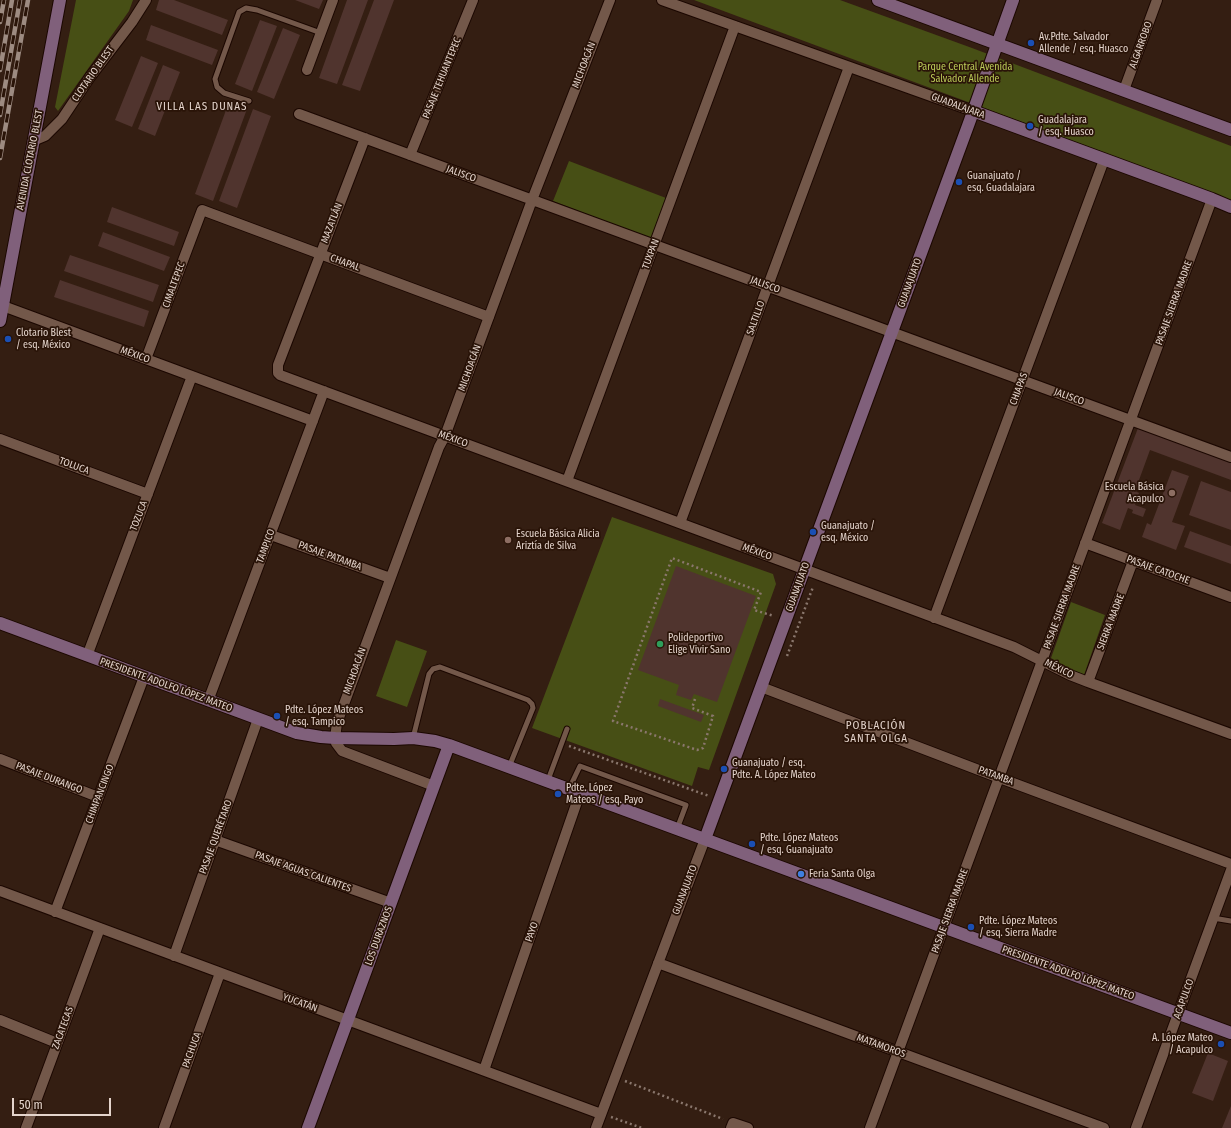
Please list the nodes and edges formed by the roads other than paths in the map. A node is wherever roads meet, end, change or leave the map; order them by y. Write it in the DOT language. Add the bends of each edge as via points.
graph roads {
  1 [pos="60,0"];
  2 [pos="333,0"];
  3 [pos="473,0"];
  4 [pos="610,0"];
  5 [pos="662,0"];
  6 [pos="878,0"];
  7 [pos="1013,0"];
  8 [pos="1157,0"];
  9 [pos="144,1"];
  10 [pos="902,4"];
  11 [pos="735,26"];
  12 [pos="321,34"];
  13 [pos="997,44"];
  14 [pos="849,67"];
  15 [pos="307,70"];
  16 [pos="1124,90"];
  17 [pos="249,101"];
  18 [pos="973,111"];
  19 [pos="298,114"];
  20 [pos="1231,130"];
  21 [pos="365,138"];
  22 [pos="33,142"];
  23 [pos="410,155"];
  24 [pos="1104,160"];
  25 [pos="1212,199"];
  26 [pos="532,200"];
  27 [pos="1231,207"];
  28 [pos="202,210"];
  29 [pos="654,245"];
  30 [pos="321,254"];
  31 [pos="768,286"];
  32 [pos="3,306"];
  33 [pos="489,317"];
  34 [pos="0,321"];
  35 [pos="892,332"];
  36 [pos="146,359"];
  37 [pos="280,375"];
  38 [pos="192,376"];
  39 [pos="1022,380"];
  40 [pos="324,392"];
  41 [pos="1131,420"];
  42 [pos="313,421"];
  43 [pos="445,436"];
  44 [pos="0,439"];
  45 [pos="1231,457"];
  46 [pos="567,481"];
  47 [pos="148,494"];
  48 [pos="680,523"];
  49 [pos="271,535"];
  50 [pos="1085,543"];
  51 [pos="1133,561"];
  52 [pos="804,569"];
  53 [pos="390,578"];
  54 [pos="1231,598"];
  55 [pos="934,618"];
  56 [pos="0,624"];
  57 [pos="87,656"];
  58 [pos="1042,661"];
  59 [pos="144,677"];
  60 [pos="1088,682"];
  61 [pos="761,687"];
  62 [pos="208,701"];
  63 [pos="258,719"];
  64 [pos="567,729"];
  65 [pos="1231,734"];
  66 [pos="335,738"];
  67 [pos="413,738"];
  68 [pos="450,745"];
  69 [pos="0,759"];
  70 [pos="509,767"];
  71 [pos="999,777"];
  72 [pos="548,781"];
  73 [pos="434,786"];
  74 [pos="574,791"];
  75 [pos="98,797"];
  76 [pos="677,829"];
  77 [pos="705,839"];
  78 [pos="215,840"];
  79 [pos="1231,864"];
  80 [pos="1231,870"];
  81 [pos="0,890"];
  82 [pos="391,903"];
  83 [pos="56,912"];
  84 [pos="1213,918"];
  85 [pos="1231,921"];
  86 [pos="944,927"];
  87 [pos="100,928"];
  88 [pos="174,956"];
  89 [pos="658,963"];
  90 [pos="220,972"];
  91 [pos="1178,1014"];
  92 [pos="0,1020"];
  93 [pos="348,1020"];
  94 [pos="1231,1033"];
  95 [pos="57,1043"];
  96 [pos="898,1052"];
  97 [pos="484,1070"];
  98 [pos="601,1114"];
  99 [pos="732,1125"];
  100 [pos="26,1128"];
  101 [pos="164,1128"];
  102 [pos="308,1128"];
  103 [pos="596,1128"];
  104 [pos="748,1128"];
  105 [pos="870,1128"];
  106 [pos="1104,1128"];
  107 [pos="1136,1128"];
  1 -- 22 [label="street, AVENIDA CLOTARIO BLEST"];
  2 -- 12 [label="street"];
  3 -- 23 [label="street, PASAJE TEHUANTEPEC"];
  4 -- 26 [label="street, MICHOACÁN"];
  5 -- 11 [label="street, GUADALAJARA"];
  6 -- 10 [label="street"];
  7 -- 13 [label="street, GUANAJUATO"];
  8 -- 16 [label="street, ALGARROBO"];
  9 -- 22 [label="street, CLOTARIO BLEST" via="132,22 62,119 45,136"];
  10 -- 13 [label="street"];
  11 -- 14 [label="street, GUADALAJARA"];
  11 -- 29 [label="street, TUXPAN"];
  12 -- 15 [label="street"];
  12 -- 17 [label="lane" via="257,10 246,8 239,12 215,79 217,88"];
  13 -- 16 [label="street"];
  13 -- 18 [label="street, GUANAJUATO"];
  14 -- 18 [label="street, GUADALAJARA"];
  14 -- 31 [label="street, SALTILLO"];
  16 -- 20 [label="street"];
  18 -- 24 [label="street, GUADALAJARA"];
  18 -- 35 [label="street, GUANAJUATO"];
  19 -- 21 [label="street, JALISCO"];
  21 -- 23 [label="street, JALISCO"];
  21 -- 30 [label="street, MAZATLÁN"];
  22 -- 32 [label="street, AVENIDA CLOTARIO BLEST"];
  23 -- 26 [label="street, JALISCO"];
  24 -- 25 [label="street, GUADALAJARA"];
  24 -- 39 [label="street, CHIAPAS"];
  25 -- 27 [label="street, GUADALAJARA"];
  25 -- 41 [label="street, PASAJE SIERRA MADRE"];
  26 -- 29 [label="street, JALISCO"];
  26 -- 33 [label="street, MICHOACÁN"];
  28 -- 30 [label="street, CHAPAL"];
  28 -- 36 [label="street, CIMALTEPEC"];
  29 -- 31 [label="street, JALISCO"];
  29 -- 46 [label="street, TUXPAN"];
  30 -- 33 [label="street, CHAPAL"];
  30 -- 37 [label="street, MAZATLÁN" via="278,365"];
  31 -- 35 [label="street, JALISCO"];
  31 -- 48 [label="street, SALTILLO"];
  32 -- 34 [label="street, AVENIDA CLOTARIO BLEST"];
  32 -- 36 [label="street, MÉXICO"];
  33 -- 43 [label="street, MICHOACÁN"];
  35 -- 39 [label="street, JALISCO"];
  35 -- 52 [label="street, GUANAJUATO"];
  36 -- 38 [label="street, MÉXICO"];
  37 -- 40 [label="street, MÉXICO"];
  38 -- 42 [label="street, MÉXICO"];
  38 -- 47 [label="street, TOZUCA"];
  39 -- 41 [label="street, JALISCO"];
  39 -- 55 [label="street, CHIAPAS"];
  40 -- 42 [label="street, TAMPICO"];
  40 -- 43 [label="street, MÉXICO"];
  41 -- 45 [label="street, JALISCO"];
  41 -- 50 [label="street, PASAJE SIERRA MADRE"];
  42 -- 49 [label="street, TAMPICO"];
  43 -- 46 [label="street, MÉXICO"];
  43 -- 53 [label="street, MICHOACÁN"];
  44 -- 47 [label="street, TOLUCA"];
  46 -- 48 [label="street, MÉXICO"];
  47 -- 57 [label="street, TOZUCA"];
  48 -- 52 [label="street, MÉXICO"];
  49 -- 53 [label="street, PASAJE PATAMBA"];
  49 -- 62 [label="street, TAMPICO"];
  50 -- 51 [label="street, PASAJE CATOCHE"];
  50 -- 58 [label="street, PASAJE SIERRA MADRE"];
  51 -- 54 [label="street, PASAJE CATOCHE"];
  51 -- 60 [label="street, SIERRA MADRE"];
  52 -- 55 [label="street, MÉXICO"];
  52 -- 61 [label="street, GUANAJUATO"];
  53 -- 66 [label="street, MICHOACÁN" via="339,715"];
  55 -- 58 [label="street, MÉXICO" via="1014,647"];
  56 -- 57 [label="street, PRESIDENTE ADOLFO LÓPEZ MATEO"];
  57 -- 59 [label="street, PRESIDENTE ADOLFO LÓPEZ MATEO"];
  58 -- 60 [label="street, MÉXICO"];
  58 -- 71 [label="street, PASAJE SIERRA MADRE"];
  59 -- 62 [label="street, PRESIDENTE ADOLFO LÓPEZ MATEO"];
  59 -- 75 [label="street, CHIMPANCINGO"];
  60 -- 65 [label="street, MÉXICO"];
  61 -- 71 [label="street, PATAMBA"];
  61 -- 77 [label="street, GUANAJUATO"];
  62 -- 63 [label="street, PRESIDENTE ADOLFO LÓPEZ MATEO"];
  63 -- 66 [label="street, PRESIDENTE ADOLFO LÓPEZ MATEO" via="307,735"];
  63 -- 78 [label="street, PASAJE QUERÉTARO"];
  64 -- 72 [label="lane"];
  66 -- 67 [label="street, PRESIDENTE ADOLFO LÓPEZ MATEO"];
  66 -- 73 [label="street" via="342,751"];
  67 -- 68 [label="street, PRESIDENTE ADOLFO LÓPEZ MATEO"];
  67 -- 70 [label="lane" via="429,674 440,667 528,700 532,704 533,708"];
  68 -- 70 [label="street, PRESIDENTE ADOLFO LÓPEZ MATEO"];
  68 -- 73 [label="street, LOS DURAZNOS"];
  69 -- 75 [label="street, PASAJE DURANGO"];
  70 -- 72 [label="street, PRESIDENTE ADOLFO LÓPEZ MATEO"];
  71 -- 79 [label="street, PATAMBA"];
  71 -- 86 [label="street, PASAJE SIERRA MADRE"];
  72 -- 74 [label="street, PRESIDENTE ADOLFO LÓPEZ MATEO"];
  73 -- 82 [label="street, LOS DURAZNOS"];
  74 -- 76 [label="street, PRESIDENTE ADOLFO LÓPEZ MATEO"];
  74 -- 76 [label="lane" via="580,766 672,799 686,805"];
  74 -- 97 [label="street, PAYO"];
  75 -- 83 [label="street, CHIMPANCINGO"];
  76 -- 77 [label="street, PRESIDENTE ADOLFO LÓPEZ MATEO"];
  77 -- 86 [label="street, PRESIDENTE ADOLFO LÓPEZ MATEO"];
  77 -- 89 [label="street, GUANAJUATO"];
  78 -- 82 [label="street, PASAJE AGUAS CALIENTES"];
  78 -- 88 [label="street, PASAJE QUERÉTARO"];
  80 -- 84 [label="street, ACAPULCO"];
  81 -- 83 [label="street, YUCATÁN"];
  82 -- 93 [label="street, LOS DURAZNOS"];
  83 -- 87 [label="street, YUCATÁN"];
  84 -- 85 [label="lane"];
  84 -- 91 [label="street, ACAPULCO"];
  86 -- 91 [label="street, PRESIDENTE ADOLFO LÓPEZ MATEO"];
  86 -- 96 [label="street, PASAJE SIERRA MADRE"];
  87 -- 88 [label="street, YUCATÁN"];
  87 -- 95 [label="street, ZACATECAS"];
  88 -- 90 [label="street, YUCATÁN"];
  89 -- 96 [label="street, MATAMOROS"];
  89 -- 98 [label="street, GUANAJUATO"];
  90 -- 93 [label="street, YUCATÁN"];
  90 -- 101 [label="street, PACHUCA"];
  91 -- 94 [label="street, PRESIDENTE ADOLFO LÓPEZ MATEO"];
  91 -- 107 [label="street, ACAPULCO"];
  92 -- 95 [label="street"];
  93 -- 97 [label="street, YUCATÁN"];
  93 -- 102 [label="street, LOS DURAZNOS"];
  95 -- 100 [label="street, ZACATECAS"];
  96 -- 105 [label="street, PASAJE SIERRA MADRE"];
  96 -- 106 [label="street, MATAMOROS"];
  97 -- 98 [label="street, YUCATÁN"];
  98 -- 103 [label="street, GUANAJUATO"];
  99 -- 104 [label="street"];
}
